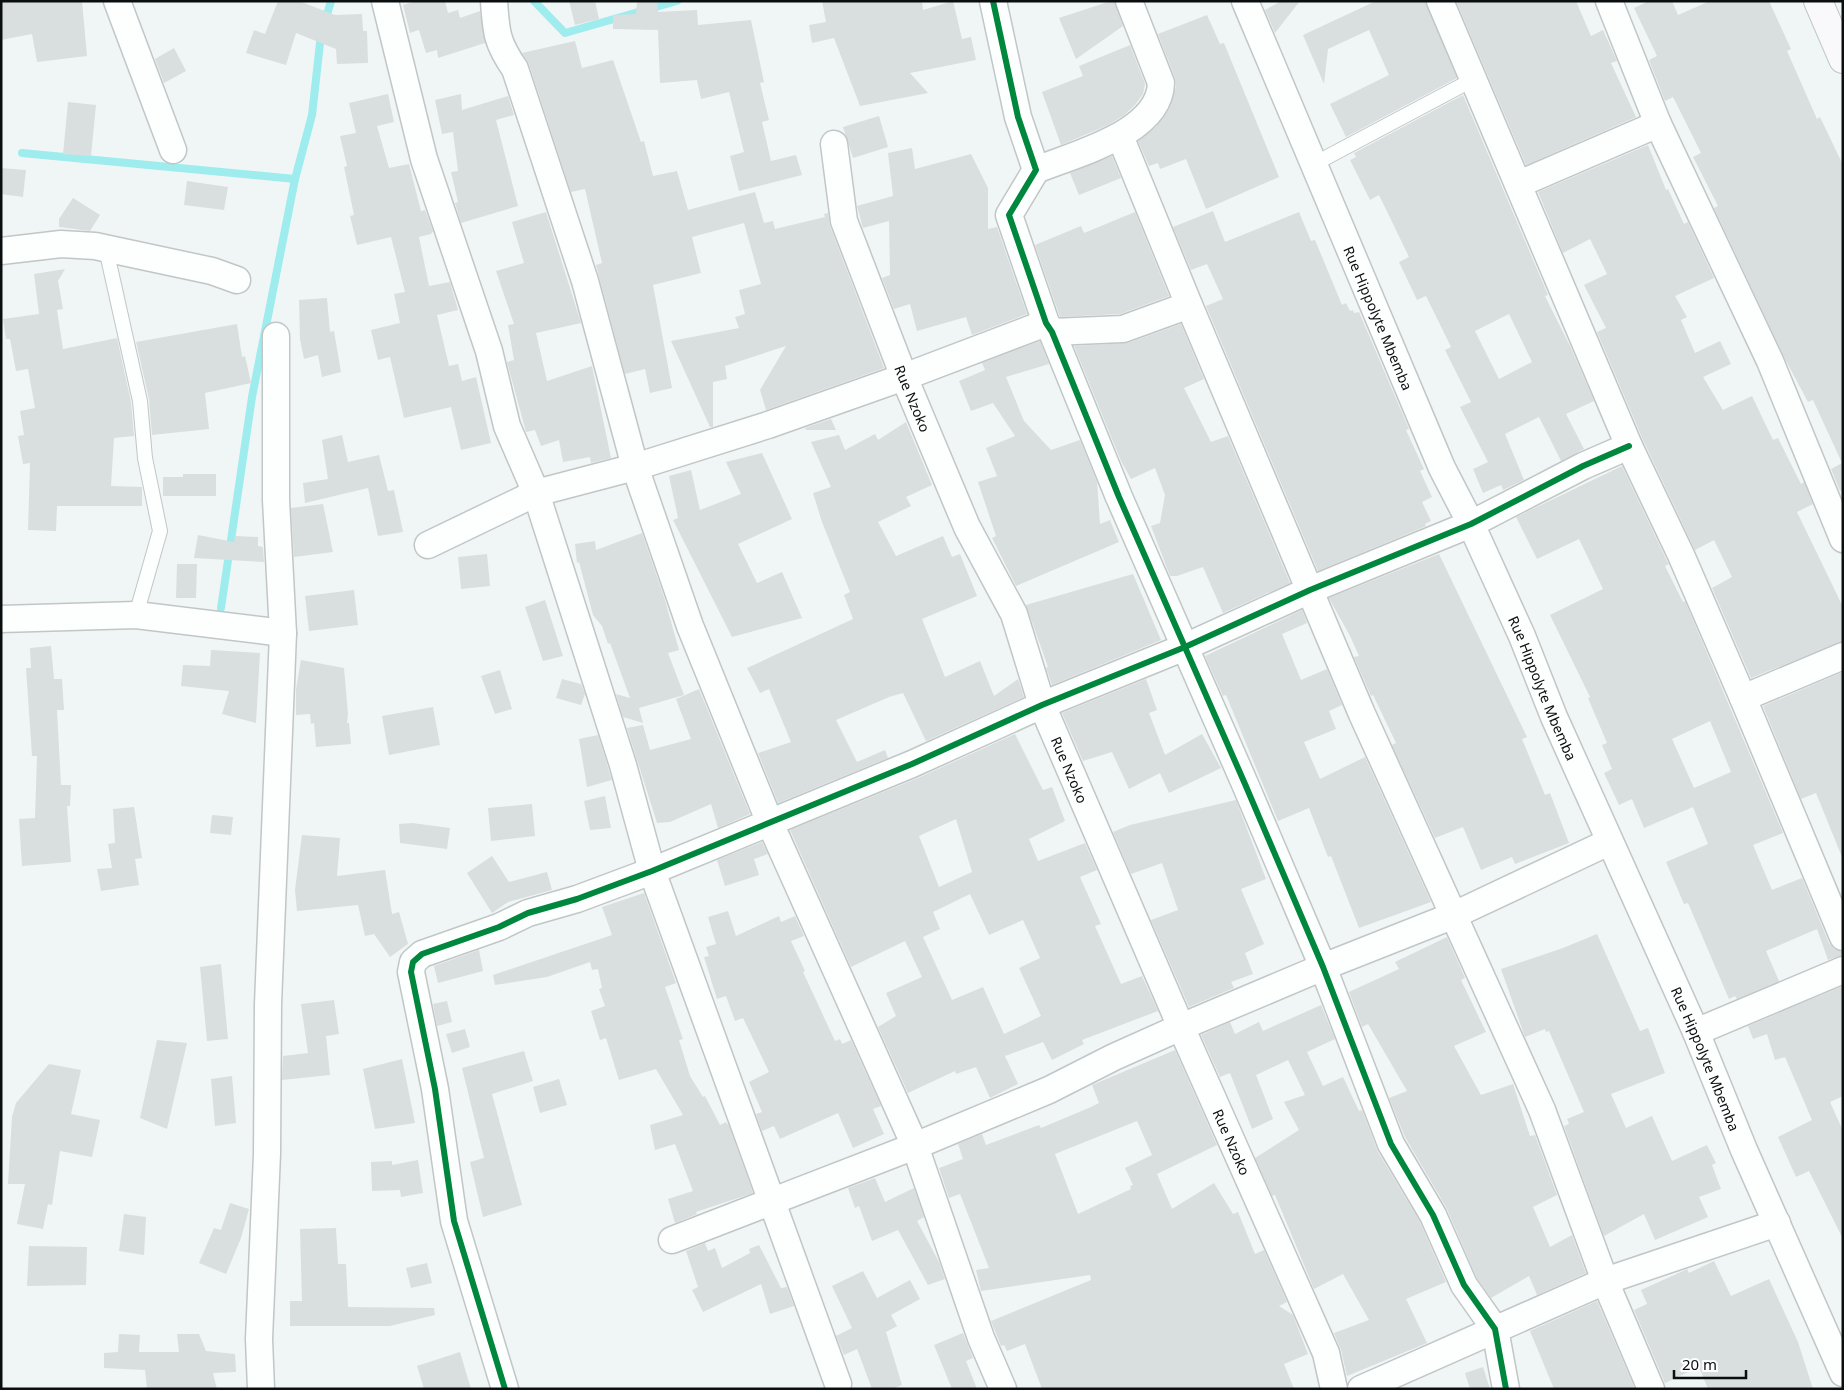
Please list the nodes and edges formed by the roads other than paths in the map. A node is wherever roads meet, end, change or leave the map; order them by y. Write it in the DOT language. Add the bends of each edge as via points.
graph roads {
  1 [pos="117,1"];
  2 [pos="385,1"];
  3 [pos="494,1"];
  4 [pos="993,1"];
  5 [pos="1129,1"];
  6 [pos="1245,1"];
  7 [pos="1440,1"];
  8 [pos="1609,1"];
  9 [pos="1818,1"];
  10 [pos="1843,59"];
  11 [pos="1474,79"];
  12 [pos="1658,124"];
  13 [pos="1120,136"];
  14 [pos="834,144"];
  15 [pos="173,150"];
  16 [pos="1314,164"];
  17 [pos="1036,170"];
  18 [pos="1519,184"];
  19 [pos="106,249"];
  20 [pos="1,251"];
  21 [pos="237,280"];
  22 [pos="1188,305"];
  23 [pos="1049,327"];
  24 [pos="276,336"];
  25 [pos="904,377"];
  26 [pos="1629,446"];
  27 [pos="635,467"];
  28 [pos="536,493"];
  29 [pos="1471,524"];
  30 [pos="1843,539"];
  31 [pos="428,545"];
  32 [pos="1310,590"];
  33 [pos="136,615"];
  34 [pos="1,619"];
  35 [pos="283,633"];
  36 [pos="1185,647"];
  37 [pos="1843,656"];
  38 [pos="1743,698"];
  39 [pos="1042,704"];
  40 [pos="770,823"];
  41 [pos="1609,842"];
  42 [pos="652,871"];
  43 [pos="1452,916"];
  44 [pos="1843,937"];
  45 [pos="1323,967"];
  46 [pos="1843,970"];
  47 [pos="1181,1027"];
  48 [pos="1696,1032"];
  49 [pos="915,1146"];
  50 [pos="773,1202"];
  51 [pos="1777,1223"];
  52 [pos="672,1240"];
  53 [pos="1605,1281"];
  54 [pos="1495,1329"];
  55 [pos="1843,1373"];
  56 [pos="838,1384"];
  57 [pos="261,1389"];
  58 [pos="505,1389"];
  59 [pos="1003,1389"];
  60 [pos="1334,1389"];
  61 [pos="1361,1389"];
  62 [pos="1506,1389"];
  63 [pos="1651,1389"];
  1 -- 15 [label="street"];
  2 -- 28 [label="street" via="424,159 489,351 507,426"];
  3 -- 27 [label="street" via="500,47 515,69 586,281"];
  4 -- 17 [label="street" via="1018,117"];
  5 -- 13 [label="street" via="1161,83 1161,94 1143,119"];
  6 -- 16 [label="street, Rue Hippolyte Mbemba"];
  7 -- 11 [label="street"];
  8 -- 12 [label="street"];
  9 -- 10 [label="main road"];
  11 -- 16 [label="lane"];
  11 -- 18 [label="street"];
  12 -- 18 [label="street"];
  12 -- 30 [label="street" via="1770,362"];
  13 -- 17 [label="street"];
  13 -- 22 [label="street"];
  14 -- 25 [label="street, Rue Nzoko" via="844,221"];
  16 -- 29 [label="street, Rue Hippolyte Mbemba" via="1442,468"];
  17 -- 23 [label="street" via="1009,214"];
  18 -- 26 [label="street"];
  19 -- 20 [label="street" via="62,244"];
  19 -- 21 [label="street" via="203,269"];
  19 -- 33 [label="lane" via="140,401 146,458 160,531"];
  22 -- 23 [label="street" via="1123,328"];
  22 -- 32 [label="street"];
  23 -- 25 [label="street"];
  23 -- 36 [label="street"];
  24 -- 35 [label="street" via="276,500"];
  25 -- 27 [label="street"];
  25 -- 39 [label="street, Rue Nzoko" via="967,527 1014,614"];
  26 -- 29 [label="street"];
  26 -- 38 [label="street"];
  27 -- 28 [label="street"];
  27 -- 40 [label="street" via="690,626"];
  28 -- 31 [label="street"];
  28 -- 42 [label="street" via="624,765"];
  29 -- 32 [label="street"];
  29 -- 41 [label="street, Rue Hippolyte Mbemba"];
  32 -- 36 [label="street"];
  32 -- 43 [label="street"];
  33 -- 34 [label="street"];
  33 -- 35 [label="street"];
  35 -- 57 [label="street" via="268,1004 267,1154 259,1339"];
  36 -- 39 [label="street"];
  36 -- 45 [label="street"];
  37 -- 38 [label="street"];
  38 -- 44 [label="street"];
  39 -- 40 [label="street" via="912,764"];
  39 -- 47 [label="street, Rue Nzoko"];
  40 -- 42 [label="street"];
  40 -- 49 [label="street"];
  41 -- 43 [label="street"];
  41 -- 48 [label="street, Rue Hippolyte Mbemba"];
  42 -- 50 [label="street"];
  42 -- 58 [label="street" via="528,913 499,927 422,954 413,962 411,972 434,1089 454,1221"];
  43 -- 45 [label="street"];
  43 -- 53 [label="street" via="1542,1110"];
  45 -- 47 [label="street"];
  45 -- 54 [label="street" via="1391,1144 1433,1215 1464,1285"];
  46 -- 48 [label="street"];
  47 -- 49 [label="street" via="1049,1090"];
  47 -- 60 [label="street, Rue Nzoko" via="1326,1353"];
  48 -- 51 [label="street, Rue Hippolyte Mbemba"];
  49 -- 50 [label="street"];
  49 -- 59 [label="street" via="980,1338"];
  50 -- 52 [label="street"];
  50 -- 56 [label="street"];
  51 -- 53 [label="street"];
  51 -- 55 [label="street, Rue Hippolyte Mbemba"];
  53 -- 54 [label="street"];
  53 -- 63 [label="street"];
  54 -- 61 [label="street"];
  54 -- 62 [label="street"];
}
